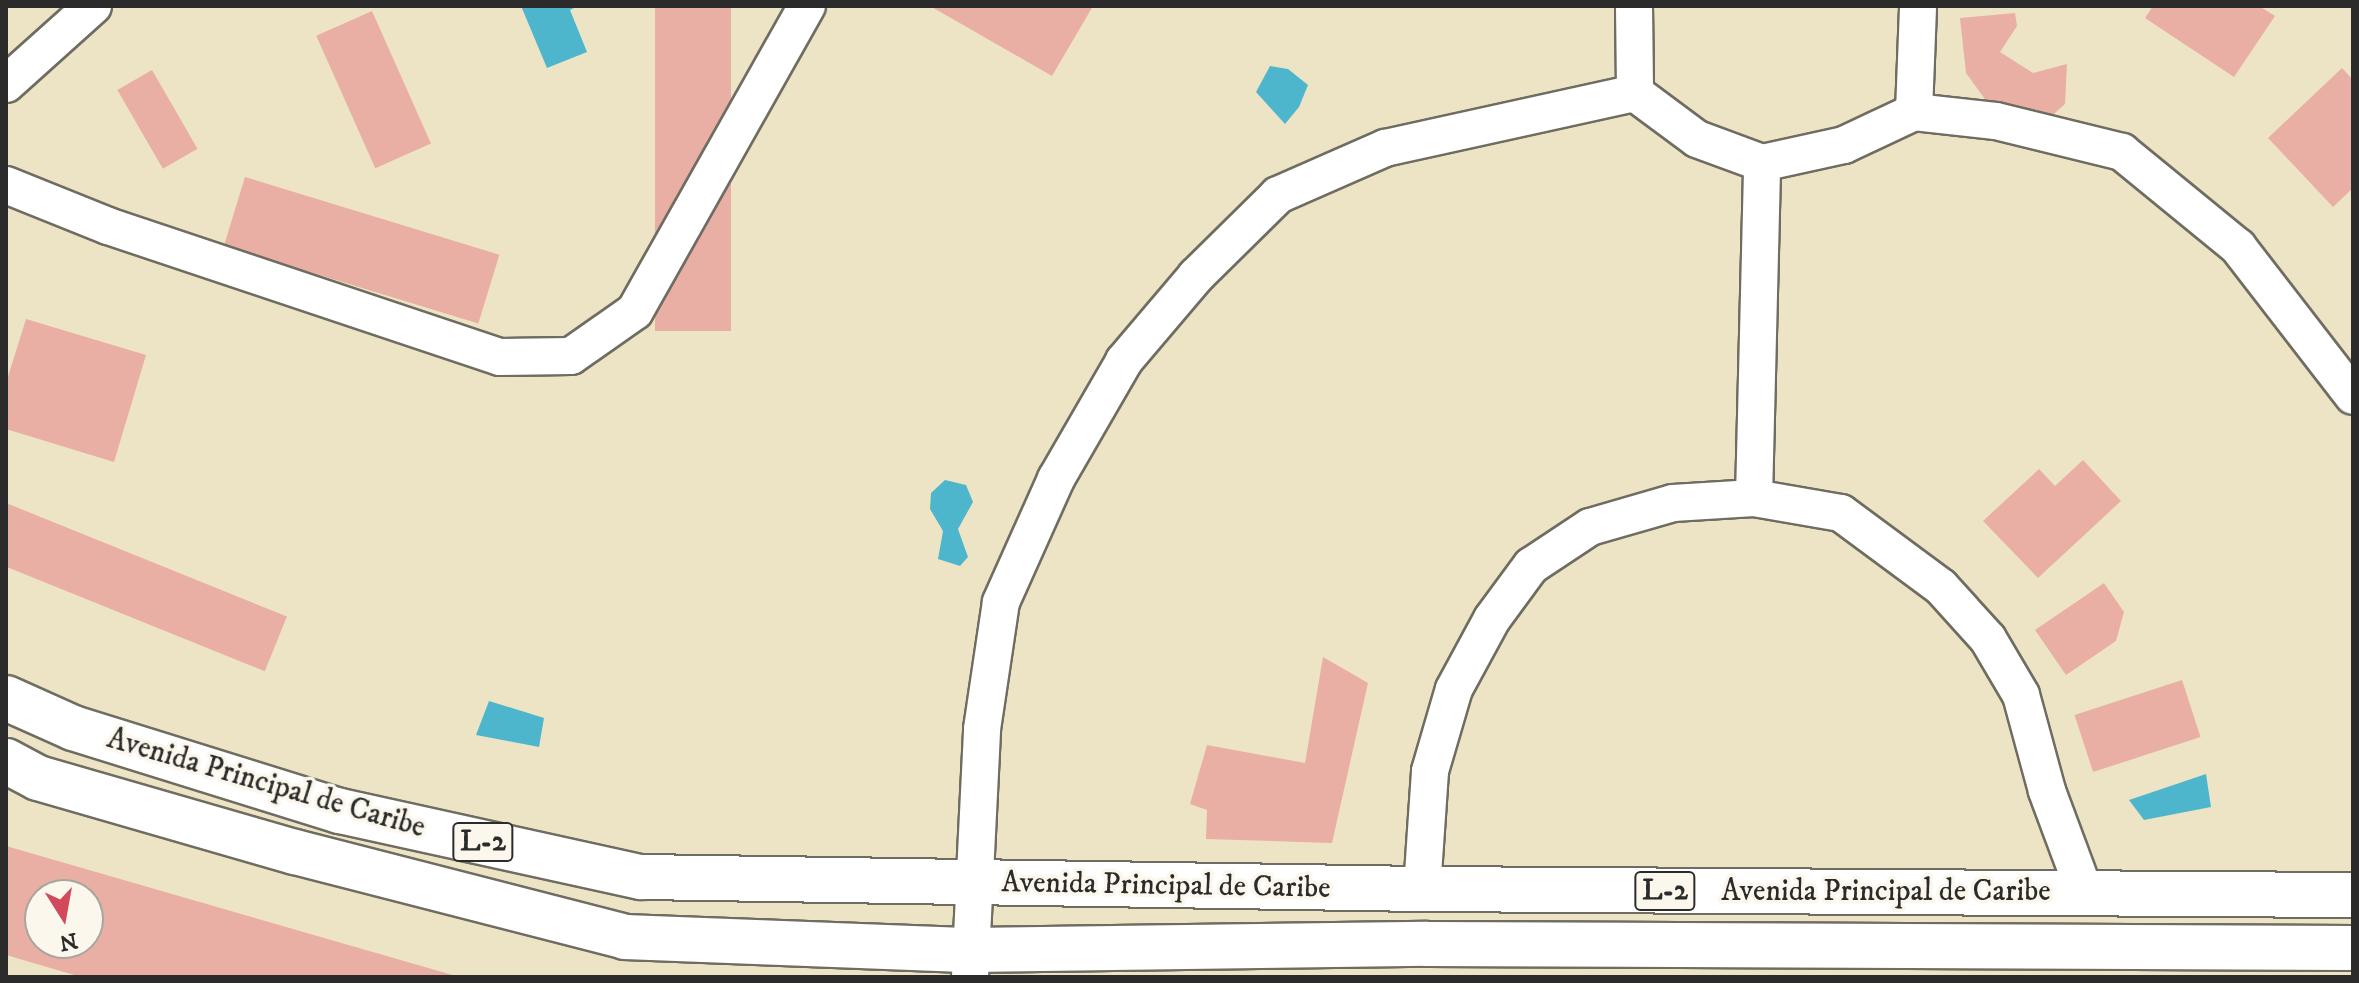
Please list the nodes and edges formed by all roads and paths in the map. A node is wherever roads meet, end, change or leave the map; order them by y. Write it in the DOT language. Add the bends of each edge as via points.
graph roads {
  1 [pos="93,6"];
  2 [pos="807,6"];
  3 [pos="1634,6"];
  4 [pos="1918,6"];
  5 [pos="6,84"];
  6 [pos="1635,93"];
  7 [pos="1914,112"];
  8 [pos="1762,163"];
  9 [pos="6,185"];
  10 [pos="2353,396"];
  11 [pos="1754,498"];
  12 [pos="6,698"];
  13 [pos="6,761"];
  14 [pos="978,884"];
  15 [pos="1422,889"];
  16 [pos="2085,893"];
  17 [pos="2353,895"];
  18 [pos="2353,948"];
  19 [pos="970,963"];
  1 -- 5 [label="street"];
  2 -- 9 [label="street" via="635,311 571,356 500,357 108,226"];
  3 -- 6 [label="street"];
  4 -- 7 [label="street"];
  6 -- 8 [label="street" via="1697,139"];
  6 -- 14 [label="street" via="1385,148 1278,195 1196,276 1124,361 1056,479 1001,602 982,729"];
  7 -- 8 [label="street" via="1844,145"];
  7 -- 10 [label="street" via="1996,121 2122,152 2238,247"];
  8 -- 11 [label="street"];
  11 -- 15 [label="street" via="1673,503 1590,527 1531,566 1492,619 1454,689 1430,771"];
  11 -- 16 [label="street" via="1841,513 1941,587 1988,639 2021,695 2047,791"];
  12 -- 14 [label="main road, Avenida Principal de Caribe / L-2" via="73,728 340,811 641,877"];
  13 -- 19 [label="main road, Avenida Principal de Caribe / L-2" via="38,778 295,852 625,937"];
  14 -- 15 [label="main road, Avenida Principal de Caribe / L-2"];
  14 -- 19 [label="street"];
  15 -- 16 [label="main road, Avenida Principal de Caribe / L-2"];
  16 -- 17 [label="main road, Avenida Principal de Caribe / L-2"];
  18 -- 19 [label="main road, Avenida Principal de Caribe / L-2" via="1427,944"];
}
